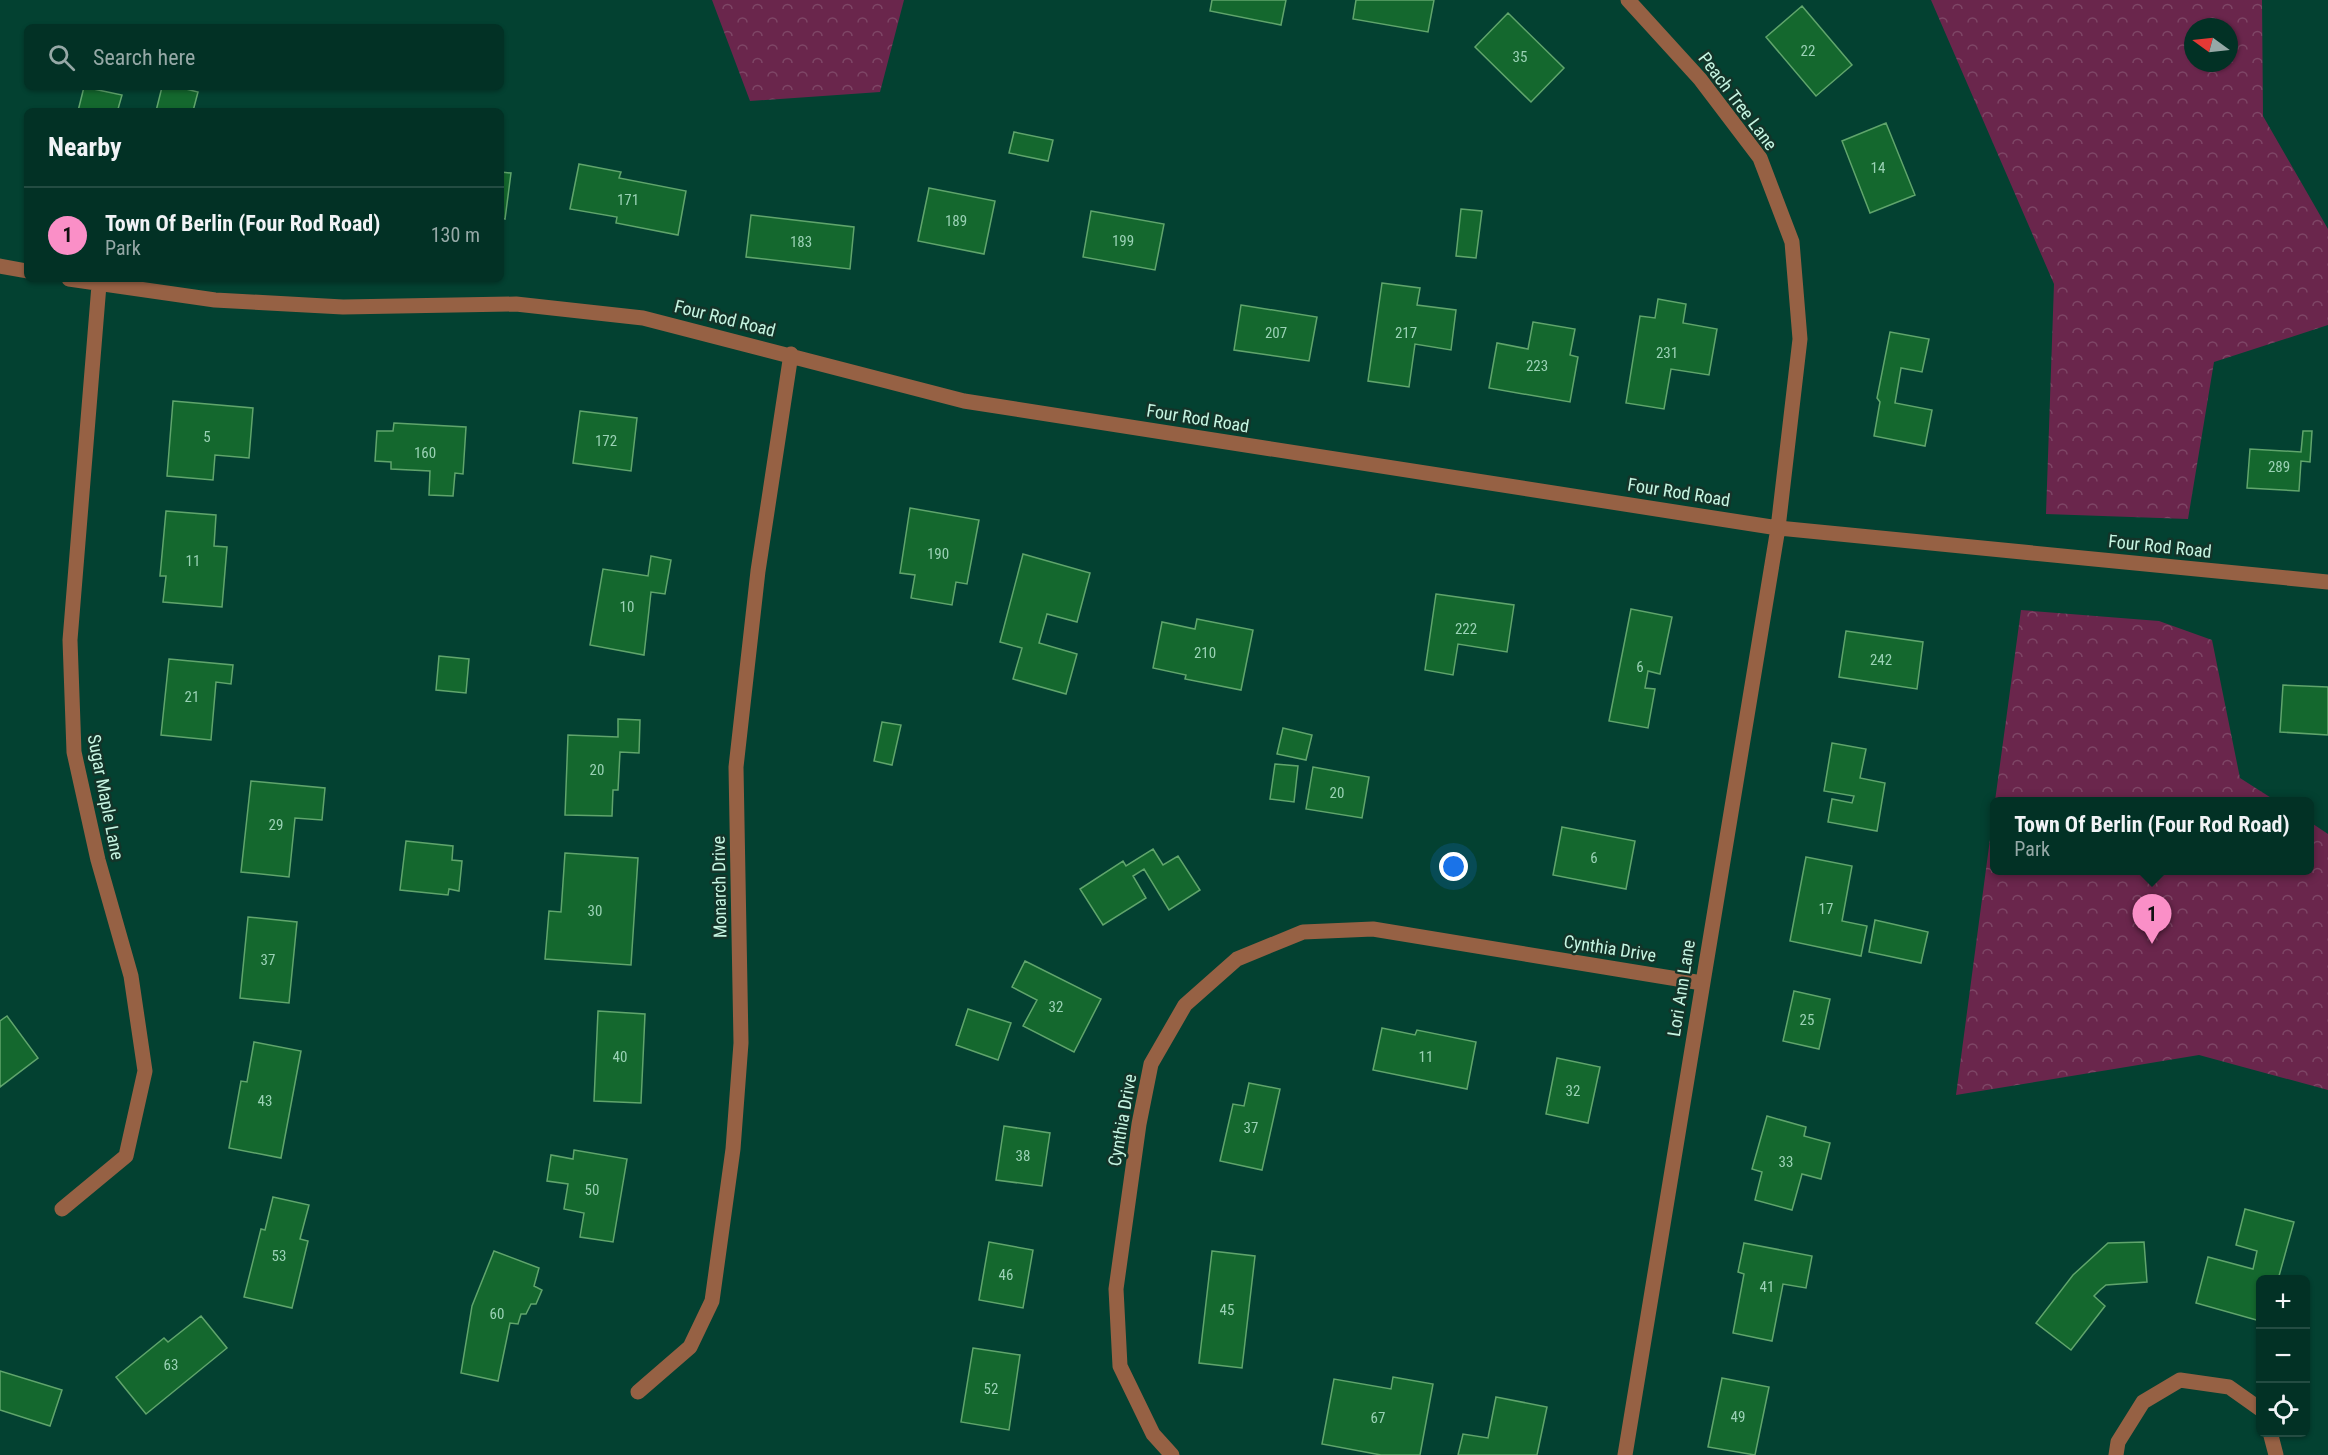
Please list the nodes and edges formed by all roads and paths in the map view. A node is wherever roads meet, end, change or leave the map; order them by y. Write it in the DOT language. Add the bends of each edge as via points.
graph roads {
  1 [pos="1628,0"];
  2 [pos="0,266"];
  3 [pos="24,270"];
  4 [pos="84,282"];
  5 [pos="99,285"];
  6 [pos="791,354"];
  7 [pos="1778,528"];
  8 [pos="2328,582"];
  9 [pos="1702,983"];
  10 [pos="62,1209"];
  11 [pos="638,1392"];
  12 [pos="2256,1406"];
  13 [pos="2272,1437"];
  14 [pos="1172,1455"];
  15 [pos="1625,1455"];
  16 [pos="2116,1455"];
  17 [pos="2276,1455"];
  1 -- 7 [label="street, Peach Tree Lane" via="1700,79 1760,159 1792,242 1800,339"];
  2 -- 3 [label="street"];
  4 -- 5 [label="street, Four Rod Road"];
  5 -- 6 [label="street, Four Rod Road" via="215,300 343,307 516,304 643,318"];
  5 -- 10 [label="street, Sugar Maple Lane" via="70,640 74,752 98,861 131,976 145,1071 126,1156"];
  6 -- 7 [label="street, Four Rod Road" via="964,401"];
  6 -- 11 [label="street, Monarch Drive" via="758,571 736,767 741,1043 734,1149 712,1301 690,1347"];
  7 -- 8 [label="street, Four Rod Road"];
  7 -- 9 [label="street, Lori Ann Lane"];
  9 -- 14 [label="street, Cynthia Drive" via="1374,929 1303,932 1238,958 1185,1005 1151,1064 1116,1289 1120,1366 1153,1434"];
  9 -- 15 [label="street, Lori Ann Lane"];
  12 -- 16 [label="street" via="2229,1387 2180,1380 2143,1402 2118,1442"];
  13 -- 17 [label="street"];
}
